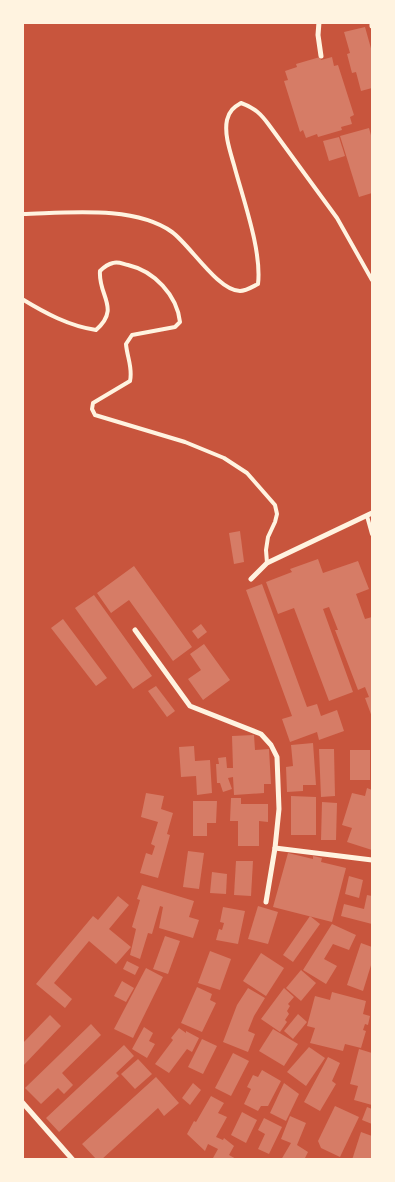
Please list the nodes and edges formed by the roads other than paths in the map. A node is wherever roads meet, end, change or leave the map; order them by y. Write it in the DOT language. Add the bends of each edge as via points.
graph roads {
  1 [pos="319,22"];
  2 [pos="321,56"];
  3 [pos="22,214"];
  4 [pos="372,280"];
  5 [pos="22,299"];
  6 [pos="372,513"];
  7 [pos="366,516"];
  8 [pos="372,534"];
  9 [pos="268,563"];
  10 [pos="251,578"];
  11 [pos="135,630"];
  12 [pos="275,848"];
  13 [pos="372,860"];
  14 [pos="266,902"];
  15 [pos="22,1102"];
  16 [pos="73,1160"];
  1 -- 2 [label="street"];
  3 -- 4 [label="lane" via="92,212 146,218 172,232 225,287 239,291 258,284 256,250 226,128 232,108 241,103 259,112 269,125 337,218"];
  5 -- 9 [label="lane" via="50,316 96,330 104,323 108,307 99,281 100,271 107,265 115,262 138,267 158,282 179,310 180,322 175,327 132,335 126,344 132,372 130,381 93,403 92,409 95,415 185,442 224,458 247,473 275,505 277,514 266,550"];
  6 -- 7 [label="street"];
  7 -- 8 [label="lane"];
  7 -- 9 [label="street"];
  9 -- 10 [label="street"];
  11 -- 12 [label="street" via="190,706 261,734 271,745 279,772"];
  12 -- 13 [label="street"];
  12 -- 14 [label="street"];
  15 -- 16 [label="street"];
}
